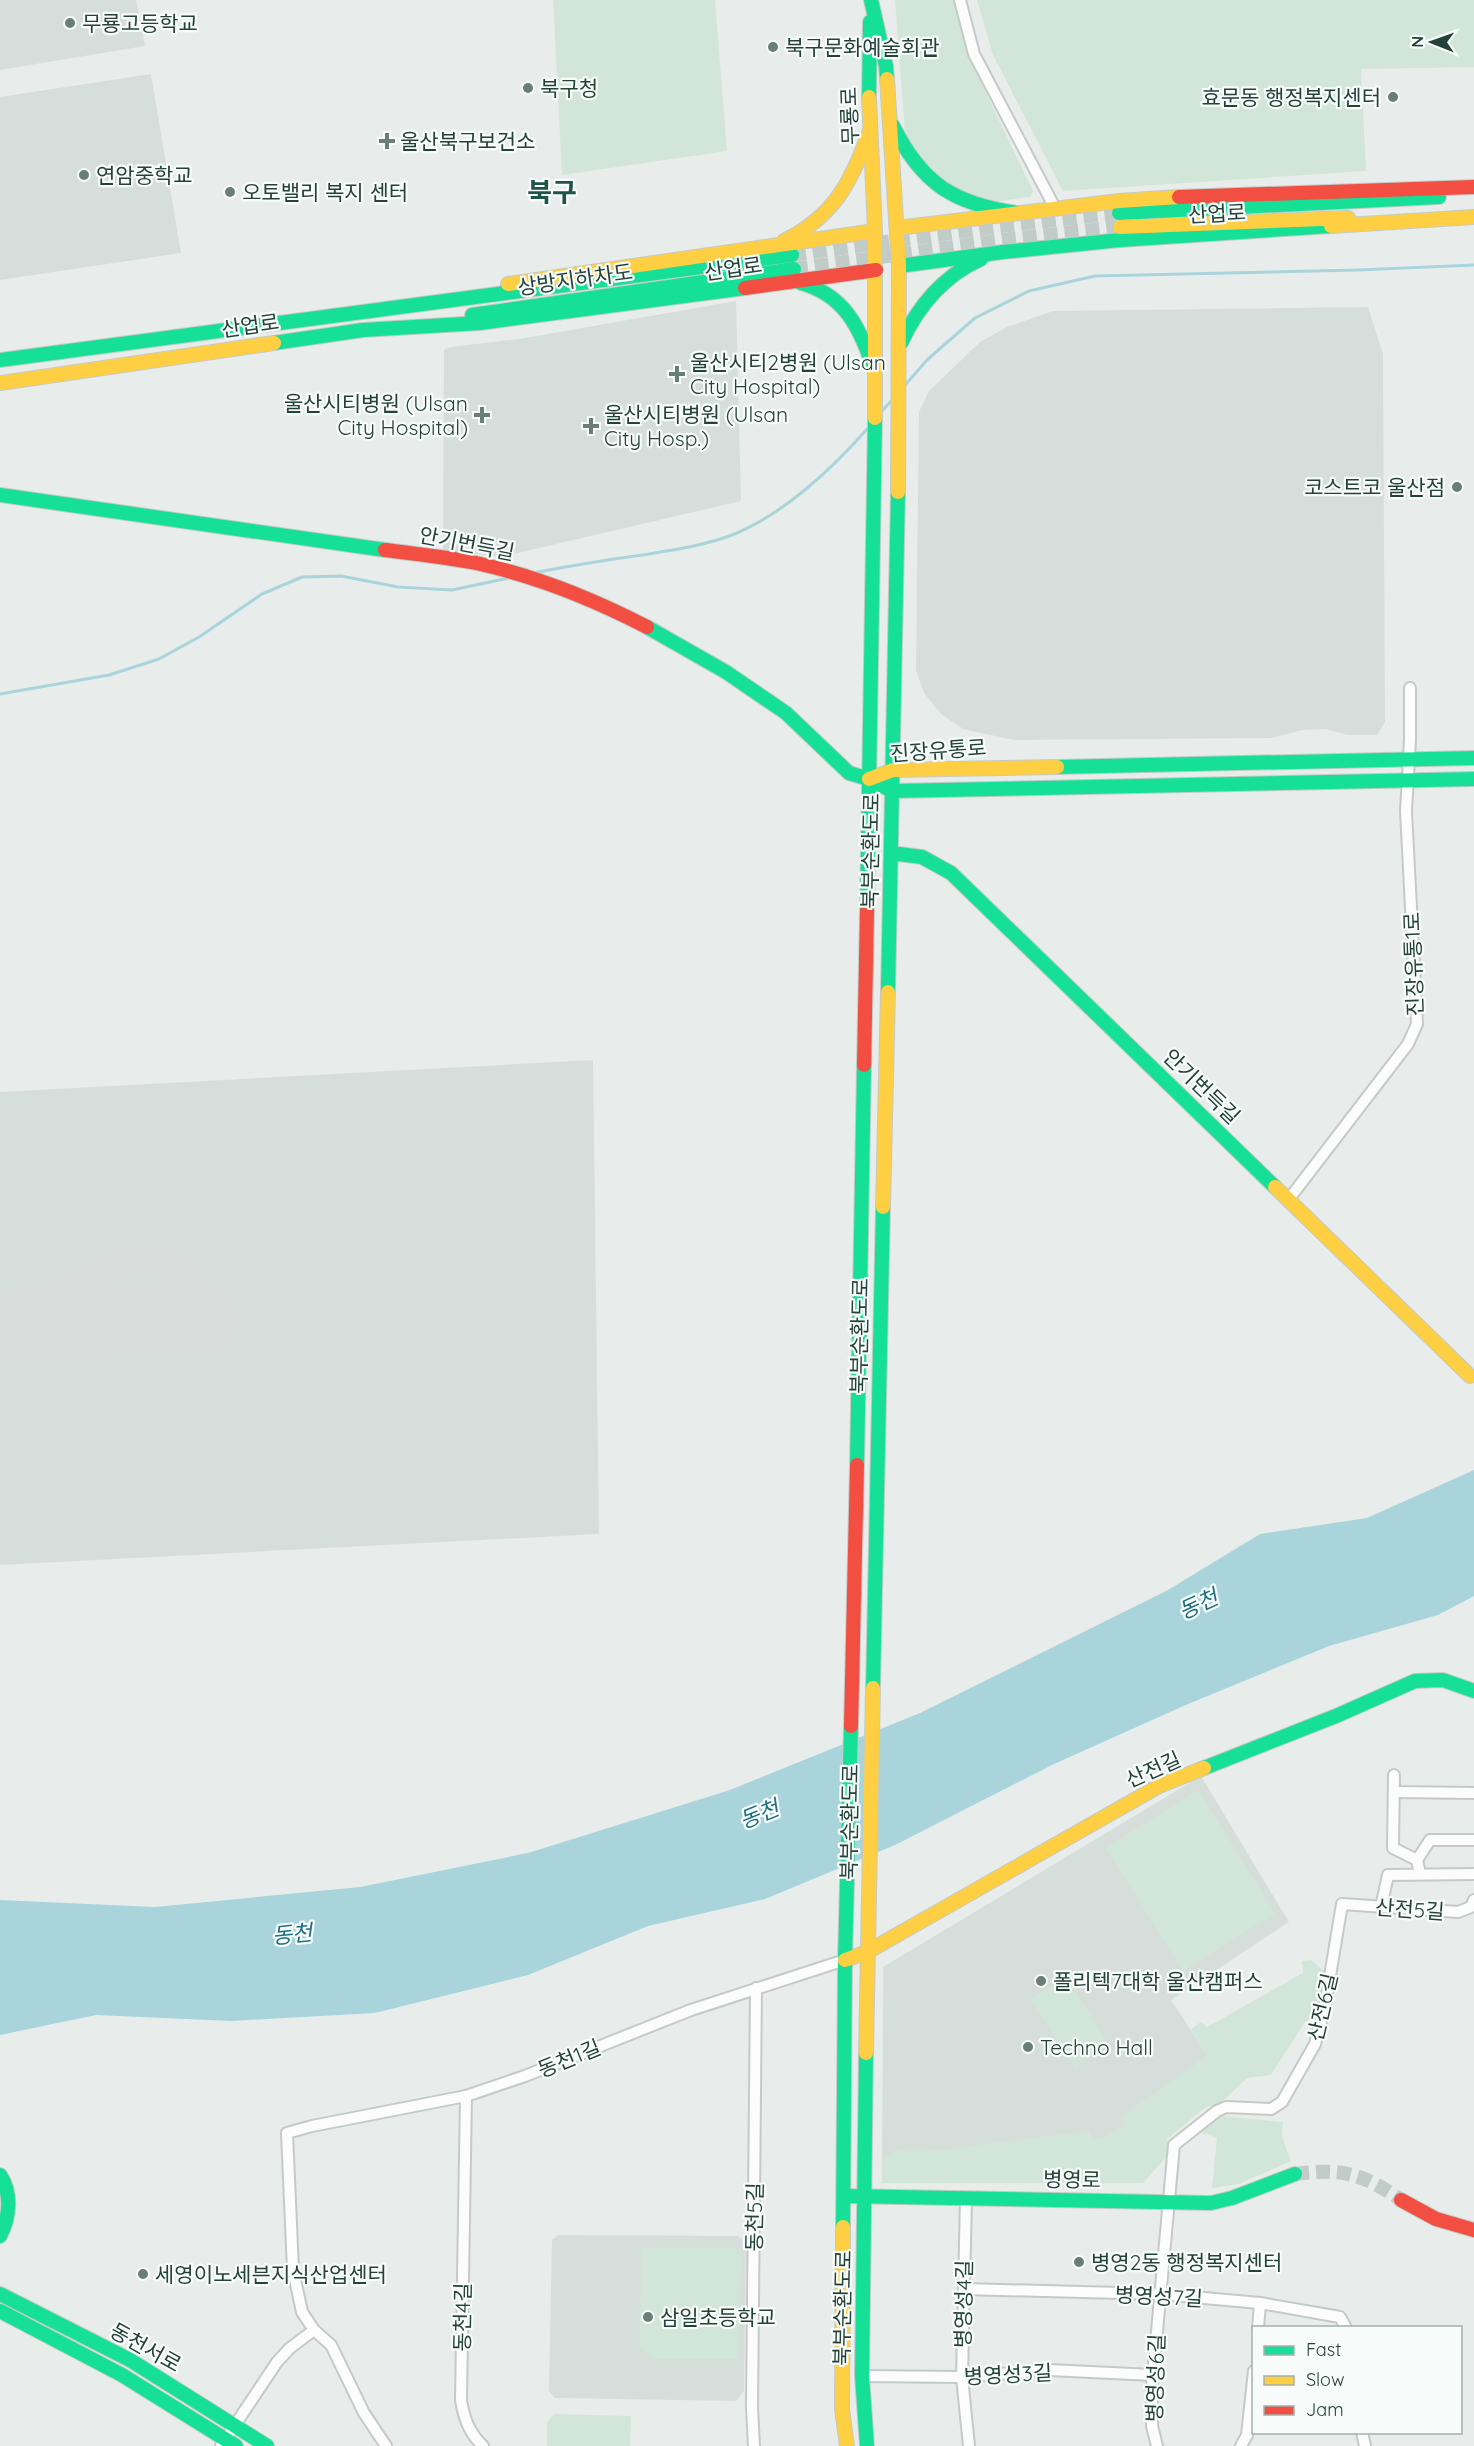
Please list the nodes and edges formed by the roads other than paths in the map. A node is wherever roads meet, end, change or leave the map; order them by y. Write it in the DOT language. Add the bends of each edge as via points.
graph roads {
  1 [pos="871,0"];
  2 [pos="960,0"];
  3 [pos="890,115"];
  4 [pos="870,128"];
  5 [pos="1472,187"];
  6 [pos="1055,208"];
  7 [pos="1017,213"];
  8 [pos="1474,216"];
  9 [pos="897,228"];
  10 [pos="875,231"];
  11 [pos="772,246"];
  12 [pos="1003,252"];
  13 [pos="793,262"];
  14 [pos="899,266"];
  15 [pos="876,270"];
  16 [pos="787,282"];
  17 [pos="358,311"];
  18 [pos="363,330"];
  19 [pos="899,353"];
  20 [pos="0,360"];
  21 [pos="876,381"];
  22 [pos="0,382"];
  23 [pos="0,495"];
  24 [pos="1410,688"];
  25 [pos="1474,759"];
  26 [pos="1408,760"];
  27 [pos="892,770"];
  28 [pos="1474,778"];
  29 [pos="869,779"];
  30 [pos="1407,780"];
  31 [pos="892,791"];
  32 [pos="891,853"];
  33 [pos="1289,1199"];
  34 [pos="1472,1378"];
  35 [pos="1474,1691"];
  36 [pos="1394,1775"];
  37 [pos="1394,1792"];
  38 [pos="1474,1793"];
  39 [pos="1474,1840"];
  40 [pos="1417,1860"];
  41 [pos="1420,1874"];
  42 [pos="1474,1874"];
  43 [pos="1474,1900"];
  44 [pos="1342,1904"];
  45 [pos="1382,1907"];
  46 [pos="867,1952"];
  47 [pos="845,1960"];
  48 [pos="756,1988"];
  49 [pos="466,2096"];
  50 [pos="1295,2174"];
  51 [pos="0,2175"];
  52 [pos="844,2196"];
  53 [pos="864,2196"];
  54 [pos="966,2198"];
  55 [pos="1401,2200"];
  56 [pos="1168,2201"];
  57 [pos="1474,2230"];
  58 [pos="0,2236"];
  59 [pos="964,2289"];
  60 [pos="0,2294"];
  61 [pos="1159,2294"];
  62 [pos="1260,2303"];
  63 [pos="0,2311"];
  64 [pos="1258,2326"];
  65 [pos="1345,2326"];
  66 [pos="314,2330"];
  67 [pos="1153,2374"];
  68 [pos="862,2376"];
  69 [pos="962,2377"];
  70 [pos="1252,2389"];
  71 [pos="235,2425"];
  72 [pos="227,2444"];
  73 [pos="267,2446"];
  74 [pos="386,2446"];
  75 [pos="483,2446"];
  76 [pos="754,2446"];
  77 [pos="847,2446"];
  78 [pos="867,2446"];
  79 [pos="969,2446"];
  80 [pos="1157,2446"];
  81 [pos="1241,2446"];
  1 -- 3 [label="main road, 무룡로" via="886,66"];
  1 -- 4 [label="main road, 무룡로"];
  2 -- 6 [label="street" via="974,54"];
  3 -- 7 [label="main road" via="911,156 939,187 978,208"];
  3 -- 9 [label="main road, 무룡로"];
  4 -- 10 [label="main road, 무룡로"];
  4 -- 11 [label="main road" via="840,198 808,227"];
  5 -- 6 [label="main road, 산업로" via="1230,194"];
  5 -- 8 [label="main road, 산업로" via="1230,206 1120,220"];
  6 -- 7 [label="main road, 산업로"];
  7 -- 9 [label="main road, 산업로"];
  8 -- 12 [label="main road, 산업로"];
  9 -- 10 [label="main road, 산업로"];
  9 -- 14 [label="main road, 북부순환도로"];
  10 -- 11 [label="main road, 산업로"];
  10 -- 15 [label="main road, 북부순환도로"];
  11 -- 17 [label="main road, 산업로" via="555,276"];
  12 -- 14 [label="main road, 산업로"];
  12 -- 19 [label="main road" via="974,262 942,286 914,318"];
  13 -- 17 [label="main road, 산업로"];
  13 -- 18 [label="main road, 상방지하차도"];
  14 -- 15 [label="main road, 산업로"];
  14 -- 19 [label="main road, 북부순환도로"];
  15 -- 16 [label="main road, 산업로"];
  15 -- 21 [label="main road, 북부순환도로"];
  16 -- 18 [label="main road, 산업로" via="480,323"];
  16 -- 21 [label="main road" via="815,287 841,304 858,327"];
  17 -- 20 [label="main road, 산업로"];
  18 -- 22 [label="main road, 산업로"];
  19 -- 27 [label="main road, 북부순환도로"];
  21 -- 29 [label="main road, 북부순환도로"];
  23 -- 29 [label="main road, 안기번득길" via="475,563 533,578 650,628 734,676 786,713 849,773"];
  24 -- 26 [label="street, 진장유통1로"];
  25 -- 26 [label="main road, 진장유통로"];
  26 -- 27 [label="main road, 진장유통로"];
  26 -- 30 [label="street, 진장유통1로"];
  27 -- 29 [label="main road, 진장유통로"];
  27 -- 31 [label="main road, 북부순환도로"];
  28 -- 30 [label="main road, 진장유통로"];
  29 -- 31 [label="main road, 진장유통로"];
  29 -- 47 [label="main road, 북부순환도로"];
  30 -- 31 [label="main road, 진장유통로"];
  30 -- 33 [label="street, 진장유통1로" via="1418,1024 1407,1044"];
  31 -- 32 [label="main road, 북부순환도로"];
  32 -- 33 [label="main road, 안기번득길" via="923,856 951,873"];
  32 -- 46 [label="main road, 북부순환도로"];
  33 -- 34 [label="main road, 안기번득길"];
  35 -- 46 [label="main road, 산전길" via="1443,1680 1415,1681 1159,1786"];
  36 -- 37 [label="street"];
  37 -- 38 [label="street"];
  37 -- 40 [label="street" via="1394,1848"];
  39 -- 40 [label="street" via="1430,1840"];
  40 -- 41 [label="street"];
  41 -- 42 [label="street"];
  41 -- 45 [label="street" via="1388,1875"];
  43 -- 45 [label="street, 산전5길" via="1471,1907 1458,1912"];
  44 -- 45 [label="street, 산전5길"];
  44 -- 56 [label="street, 산전6길" via="1315,2044 1282,2102 1271,2109 1226,2107 1178,2141 1172,2151"];
  46 -- 47 [label="main road, 산전길"];
  46 -- 53 [label="main road, 북부순환도로"];
  47 -- 48 [label="street, 동천1길"];
  47 -- 52 [label="main road, 북부순환도로"];
  48 -- 49 [label="street, 동천1길"];
  48 -- 76 [label="street, 동천5길"];
  49 -- 66 [label="street, 동천1길" via="287,2133 293,2270 302,2312"];
  49 -- 75 [label="street, 동천4길" via="461,2400 464,2418"];
  50 -- 56 [label="main road, 병영로" via="1220,2202"];
  51 -- 58 [label="main road" via="7,2189 7,2220"];
  52 -- 53 [label="main road, 병영로"];
  52 -- 77 [label="main road, 북부순환도로" via="842,2409"];
  53 -- 54 [label="main road, 병영로"];
  53 -- 68 [label="main road, 북부순환도로"];
  54 -- 56 [label="main road, 병영로"];
  54 -- 59 [label="street, 병영성4길"];
  55 -- 57 [label="main road" via="1435,2220"];
  56 -- 61 [label="street, 병영성6길"];
  59 -- 61 [label="street, 병영성7길"];
  59 -- 69 [label="street, 병영성4길"];
  60 -- 71 [label="main road, 동천서로" via="130,2360"];
  61 -- 62 [label="street, 병영성7길"];
  61 -- 67 [label="street, 병영성6길"];
  62 -- 64 [label="street"];
  62 -- 65 [label="street, 병영성7길" via="1340,2317"];
  63 -- 72 [label="main road, 동천서로" via="122,2375"];
  66 -- 71 [label="street" via="277,2362"];
  66 -- 74 [label="street" via="332,2345 364,2413"];
  67 -- 69 [label="street, 병영성3길" via="1049,2370"];
  67 -- 80 [label="street, 병영성6길" via="1151,2409"];
  68 -- 69 [label="street, 병영성3길"];
  68 -- 78 [label="main road, 북부순환도로"];
  69 -- 79 [label="street, 병영성4길"];
  70 -- 81 [label="street" via="1247,2435"];
  71 -- 72 [label="street"];
  71 -- 73 [label="main road, 동천서로"];
}
